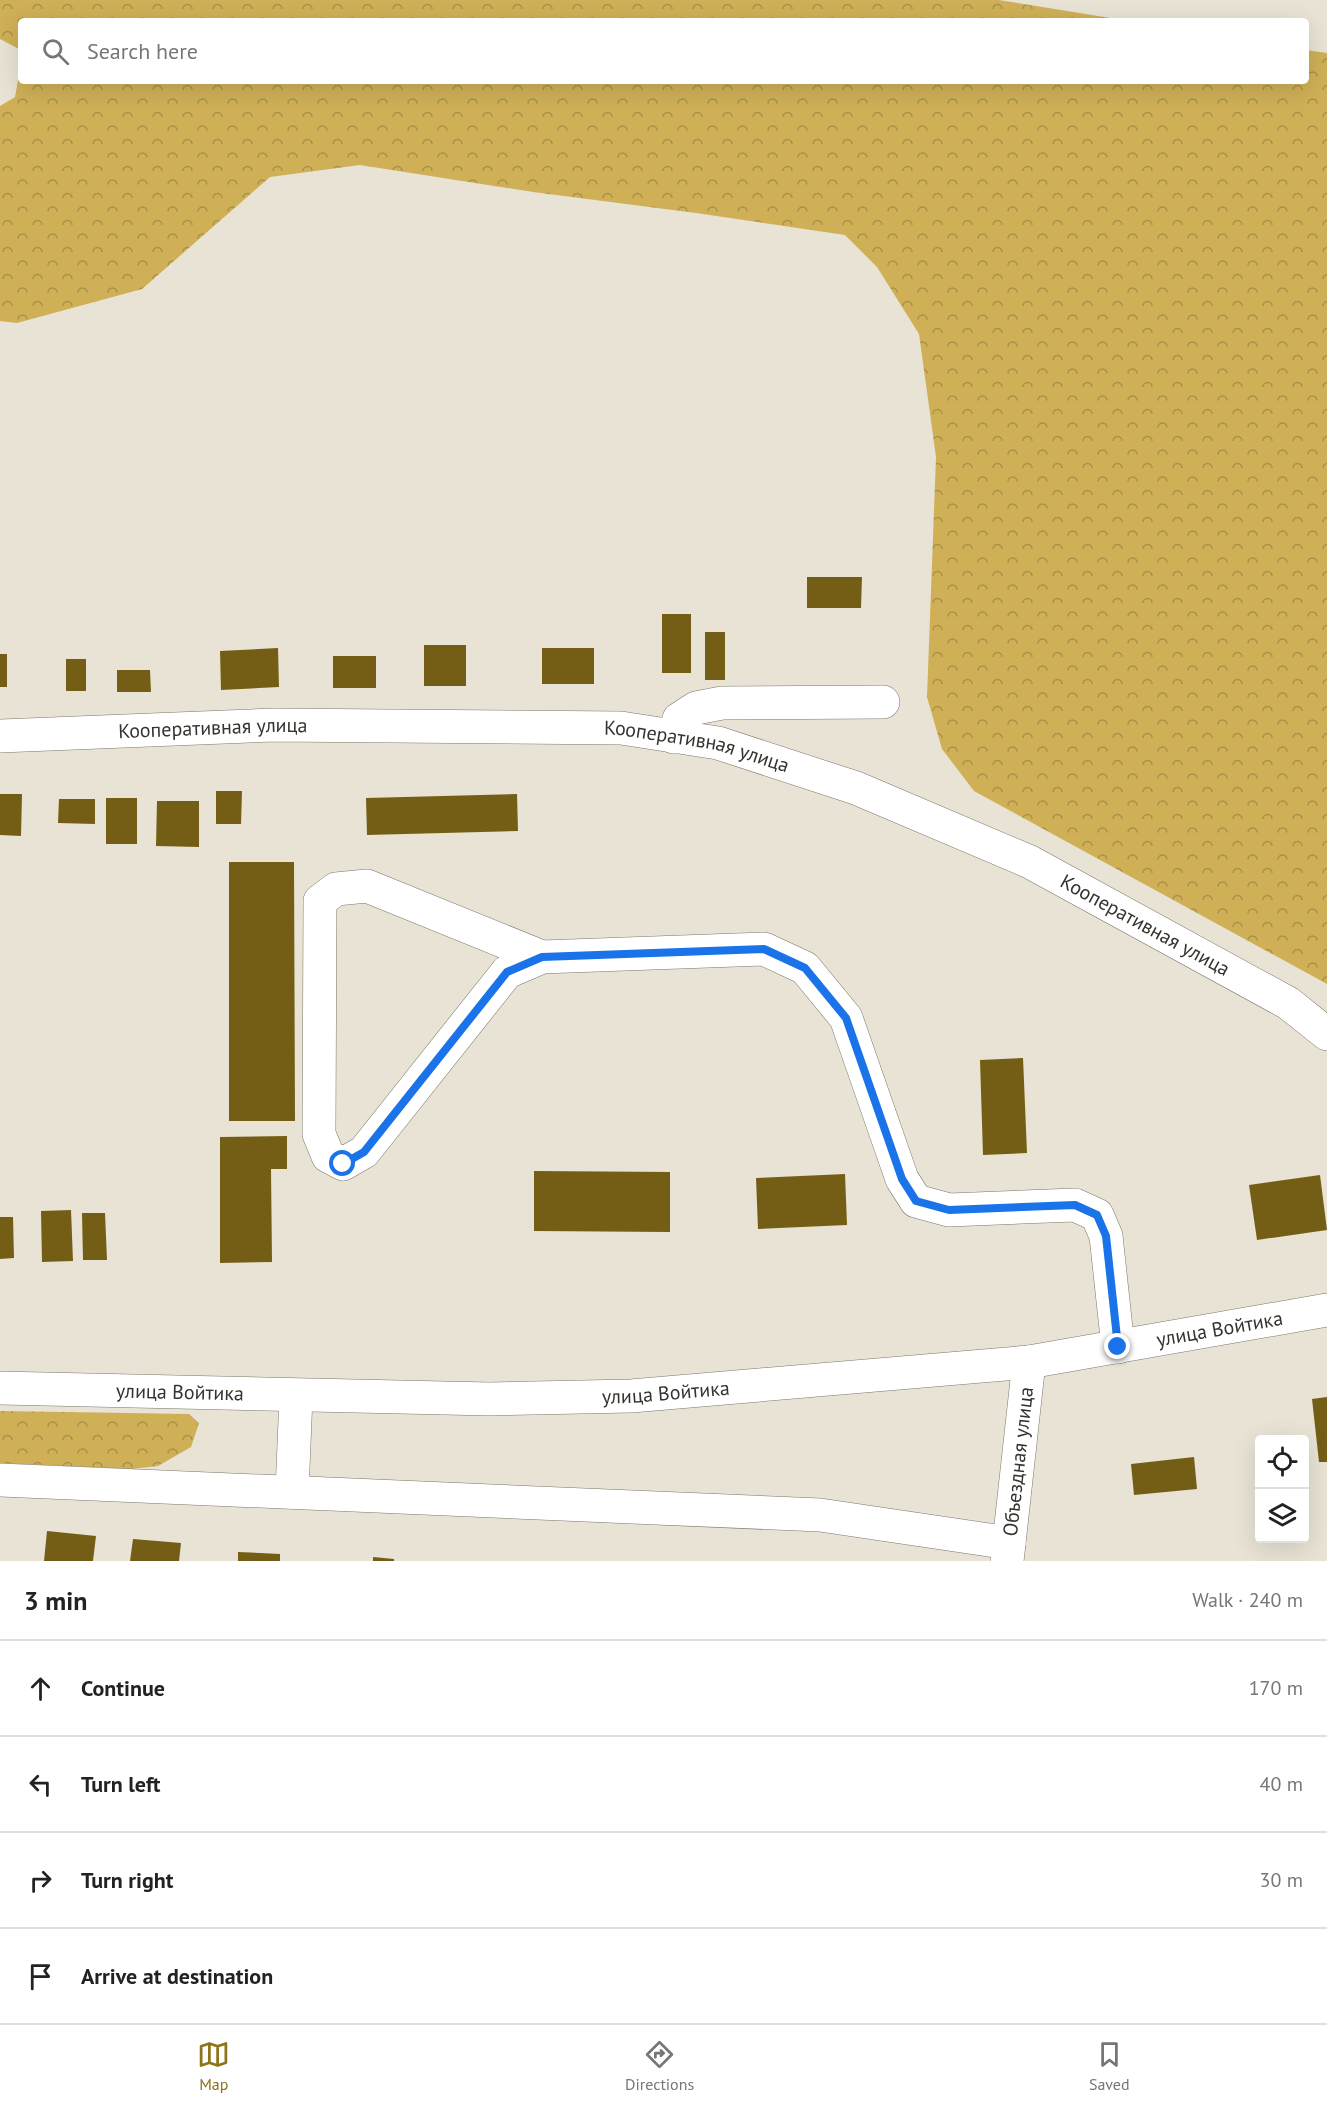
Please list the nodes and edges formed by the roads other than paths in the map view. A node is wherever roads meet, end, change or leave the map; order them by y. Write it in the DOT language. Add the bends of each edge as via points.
graph roads {
  1 [pos="883,702"];
  2 [pos="0,736"];
  3 [pos="674,737"];
  4 [pos="542,957"];
  5 [pos="1327,1034"];
  6 [pos="1327,1311"];
  7 [pos="1118,1347"];
  8 [pos="1029,1362"];
  9 [pos="0,1388"];
  10 [pos="296,1396"];
  11 [pos="0,1479"];
  12 [pos="292,1492"];
  13 [pos="1008,1552"];
  1 -- 3 [label="main road" via="723,703 696,708 679,719"];
  2 -- 3 [label="main road, Кооперативная улица" via="274,725 621,728"];
  3 -- 5 [label="main road, Кооперативная улица" via="718,743 856,788 1030,862 1288,1003"];
  4 -- 4 [label="main road" via="507,972 364,1152 343,1164 327,1156 320,1134 320,901 336,889 368,886"];
  4 -- 7 [label="main road" via="764,949 805,968 846,1018 902,1179 916,1201 949,1210 1075,1205 1097,1215 1106,1236"];
  6 -- 7 [label="main road, улица Войтика"];
  7 -- 8 [label="main road, улица Войтика"];
  8 -- 10 [label="main road, улица Войтика" via="631,1396 490,1400"];
  8 -- 13 [label="main road, Объездная улица"];
  9 -- 10 [label="main road, улица Войтика"];
  10 -- 12 [label="main road"];
  11 -- 12 [label="main road"];
  12 -- 13 [label="main road" via="820,1515"];
}
